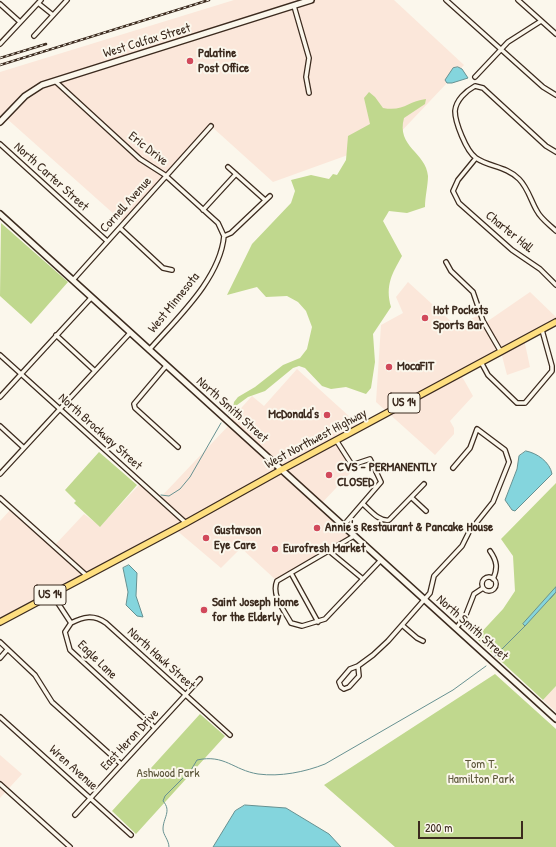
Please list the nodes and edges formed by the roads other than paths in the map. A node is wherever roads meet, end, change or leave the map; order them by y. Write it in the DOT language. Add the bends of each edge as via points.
graph roads {
  1 [pos="67,0"];
  2 [pos="311,0"];
  3 [pos="446,0"];
  4 [pos="518,0"];
  5 [pos="40,1"];
  6 [pos="0,4"];
  7 [pos="294,6"];
  8 [pos="53,15"];
  9 [pos="541,21"];
  10 [pos="20,22"];
  11 [pos="556,34"];
  12 [pos="34,36"];
  13 [pos="0,44"];
  14 [pos="500,49"];
  15 [pos="475,77"];
  16 [pos="55,81"];
  17 [pos="309,93"];
  18 [pos="556,95"];
  19 [pos="0,122"];
  20 [pos="211,126"];
  21 [pos="0,144"];
  22 [pos="556,152"];
  23 [pos="476,158"];
  24 [pos="228,167"];
  25 [pos="236,174"];
  26 [pos="166,175"];
  27 [pos="270,196"];
  28 [pos="265,200"];
  29 [pos="204,210"];
  30 [pos="0,214"];
  31 [pos="120,228"];
  32 [pos="556,231"];
  33 [pos="224,236"];
  34 [pos="107,241"];
  35 [pos="446,262"];
  36 [pos="172,270"];
  37 [pos="73,280"];
  38 [pos="556,285"];
  39 [pos="91,298"];
  40 [pos="556,322"];
  41 [pos="542,330"];
  42 [pos="130,333"];
  43 [pos="56,335"];
  44 [pos="149,350"];
  45 [pos="501,352"];
  46 [pos="0,355"];
  47 [pos="481,362"];
  48 [pos="166,366"];
  49 [pos="95,371"];
  50 [pos="21,374"];
  51 [pos="0,397"];
  52 [pos="60,409"];
  53 [pos="0,426"];
  54 [pos="336,440"];
  55 [pos="178,446"];
  56 [pos="24,448"];
  57 [pos="453,468"];
  58 [pos="281,470"];
  59 [pos="0,474"];
  60 [pos="424,484"];
  61 [pos="0,498"];
  62 [pos="412,498"];
  63 [pos="363,504"];
  64 [pos="426,511"];
  65 [pos="186,523"];
  66 [pos="343,526"];
  67 [pos="354,536"];
  68 [pos="329,551"];
  69 [pos="490,551"];
  70 [pos="381,560"];
  71 [pos="291,573"];
  72 [pos="86,576"];
  73 [pos="363,579"];
  74 [pos="493,579"];
  75 [pos="483,588"];
  76 [pos="52,594"];
  77 [pos="424,600"];
  78 [pos="0,622"];
  79 [pos="318,622"];
  80 [pos="71,624"];
  81 [pos="402,625"];
  82 [pos="456,628"];
  83 [pos="423,641"];
  84 [pos="0,642"];
  85 [pos="7,650"];
  86 [pos="0,658"];
  87 [pos="358,666"];
  88 [pos="200,679"];
  89 [pos="186,695"];
  90 [pos="0,717"];
  91 [pos="556,718"];
  92 [pos="155,728"];
  93 [pos="230,735"];
  94 [pos="121,764"];
  95 [pos="0,784"];
  96 [pos="91,798"];
  97 [pos="75,815"];
  98 [pos="131,836"];
  99 [pos="70,847"];
  1 -- 8 [label="street"];
  2 -- 7 [label="street, West Colfax Street"];
  3 -- 14 [label="street"];
  4 -- 9 [label="street"];
  5 -- 8 [label="street"];
  5 -- 10 [label="street"];
  6 -- 10 [label="street"];
  7 -- 16 [label="street, West Colfax Street"];
  7 -- 17 [label="street" via="310,58 306,77"];
  8 -- 12 [label="street"];
  9 -- 11 [label="street"];
  9 -- 14 [label="street"];
  10 -- 13 [label="street"];
  14 -- 15 [label="street"];
  14 -- 18 [label="street" via="543,87"];
  16 -- 19 [label="street, West Colfax Street" via="24,96"];
  16 -- 26 [label="street, Eric Drive" via="140,159"];
  20 -- 26 [label="street, Cornell Avenue"];
  21 -- 34 [label="street, North Carter Street"];
  22 -- 23 [label="street" via="546,146 483,88 475,86 461,97 455,111 465,145"];
  23 -- 32 [label="street" via="504,168 518,179 538,213"];
  23 -- 38 [label="street, Charter Hall" via="458,180 454,191 459,203"];
  24 -- 25 [label="street"];
  25 -- 28 [label="street"];
  25 -- 29 [label="street"];
  26 -- 29 [label="street, Eric Drive"];
  26 -- 31 [label="street, Cornell Avenue"];
  27 -- 28 [label="street"];
  28 -- 33 [label="street" via="231,233"];
  29 -- 33 [label="street, Eric Drive" via="218,223"];
  30 -- 37 [label="street, North Smith Street"];
  31 -- 34 [label="street, Cornell Avenue"];
  31 -- 36 [label="street" via="163,268"];
  33 -- 44 [label="street, West Minnesota" via="223,249 216,266 196,297"];
  34 -- 37 [label="street, Cornell Avenue"];
  35 -- 45 [label="street" via="451,271 473,292 483,321"];
  37 -- 39 [label="street, North Smith Street"];
  39 -- 42 [label="street, North Smith Street"];
  39 -- 43 [label="street"];
  40 -- 41 [label="main road, West Northwest Highway / US 14"];
  41 -- 45 [label="main road, West Northwest Highway / US 14"];
  41 -- 47 [label="street" via="552,371 525,403 517,403 488,375"];
  42 -- 44 [label="street, North Smith Street"];
  42 -- 49 [label="street"];
  43 -- 49 [label="street"];
  43 -- 50 [label="street"];
  44 -- 48 [label="street, North Smith Street"];
  45 -- 47 [label="main road, West Northwest Highway / US 14"];
  46 -- 50 [label="street, North Brockway Street"];
  47 -- 54 [label="main road, West Northwest Highway / US 14"];
  48 -- 55 [label="street" via="134,404 135,408"];
  48 -- 58 [label="street, North Smith Street"];
  49 -- 52 [label="street"];
  50 -- 51 [label="street"];
  50 -- 52 [label="street, North Brockway Street"];
  52 -- 56 [label="street"];
  52 -- 65 [label="street, North Brockway Street"];
  53 -- 56 [label="street"];
  54 -- 58 [label="main road, West Northwest Highway / US 14"];
  54 -- 63 [label="street" via="352,465 370,459 381,478 380,485"];
  56 -- 59 [label="street"];
  57 -- 77 [label="street" via="470,448 477,429 505,450 509,462 493,502 469,532 462,546 434,576 430,593"];
  58 -- 65 [label="main road, West Northwest Highway / US 14"];
  58 -- 66 [label="street, North Smith Street"];
  60 -- 62 [label="street"];
  61 -- 72 [label="street"];
  62 -- 63 [label="street" via="392,518 385,521"];
  62 -- 64 [label="street"];
  63 -- 66 [label="street"];
  65 -- 72 [label="main road, West Northwest Highway / US 14"];
  66 -- 67 [label="street, North Smith Street"];
  67 -- 68 [label="street"];
  67 -- 70 [label="street, North Smith Street"];
  68 -- 71 [label="street"];
  68 -- 73 [label="street"];
  69 -- 74 [label="street" via="497,565"];
  70 -- 73 [label="street"];
  70 -- 77 [label="street, North Smith Street"];
  71 -- 79 [label="street"];
  71 -- 79 [label="street" via="277,581 274,587 275,594 291,623 302,626"];
  72 -- 76 [label="main road, US 14"];
  73 -- 79 [label="street" via="330,616"];
  74 -- 75 [label="street" via="484,579"];
  74 -- 75 [label="street" via="494,589 488,591"];
  75 -- 82 [label="street" via="474,594 465,617"];
  76 -- 78 [label="main road, US 14"];
  76 -- 80 [label="street"];
  77 -- 81 [label="street"];
  77 -- 82 [label="street, North Smith Street"];
  80 -- 89 [label="street, North Hawk Street" via="78,619 90,617 102,620"];
  80 -- 92 [label="street, Eagle Lane" via="65,632 70,650"];
  81 -- 83 [label="street"];
  81 -- 87 [label="street"];
  82 -- 91 [label="street, North Smith Street"];
  84 -- 85 [label="street"];
  85 -- 86 [label="street"];
  85 -- 94 [label="street" via="34,675 52,702"];
  87 -- 87 [label="street" via="359,676 349,687 341,688 339,682 350,669"];
  88 -- 89 [label="street, East Heron Drive"];
  89 -- 92 [label="street, East Heron Drive"];
  89 -- 93 [label="street, North Hawk Street"];
  90 -- 96 [label="street, Wren Avenue"];
  92 -- 94 [label="street, East Heron Drive"];
  94 -- 96 [label="street, East Heron Drive"];
  95 -- 99 [label="street"];
  96 -- 97 [label="street, East Heron Drive"];
  96 -- 98 [label="street, Wren Avenue"];
}
